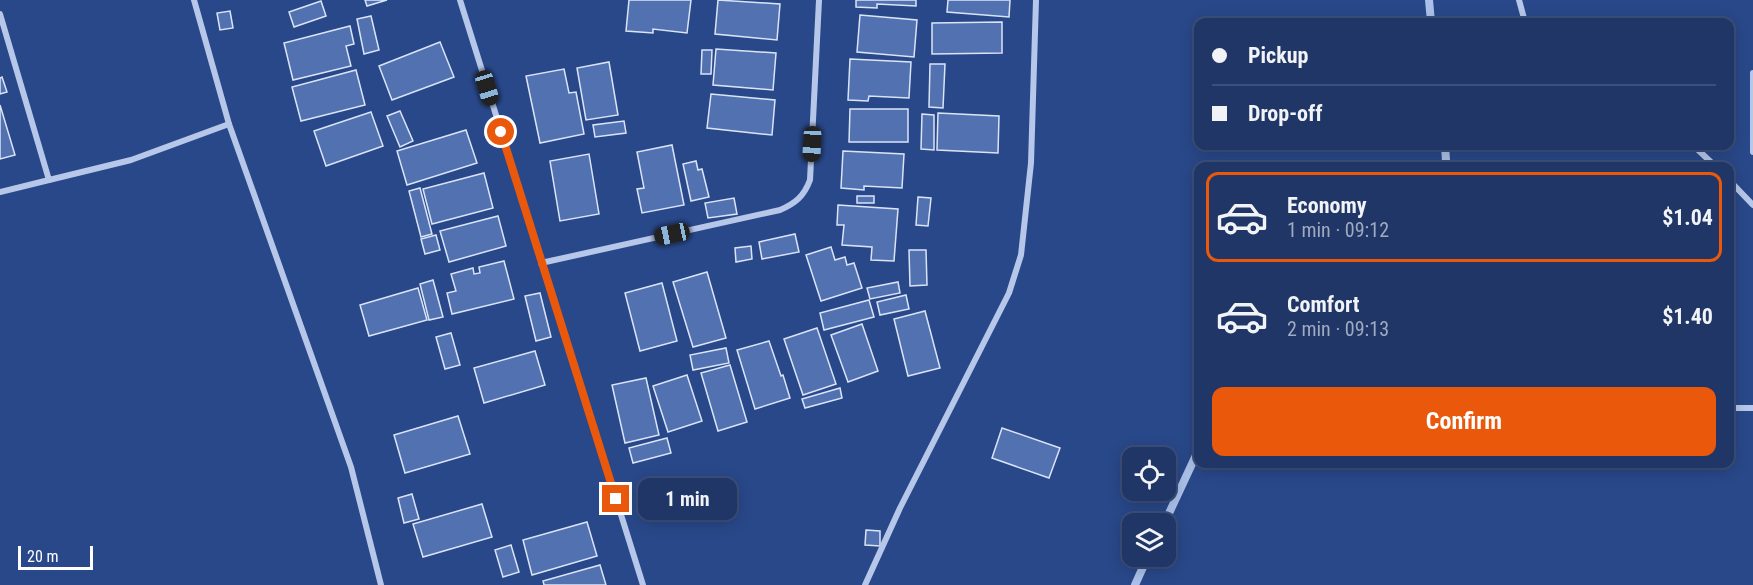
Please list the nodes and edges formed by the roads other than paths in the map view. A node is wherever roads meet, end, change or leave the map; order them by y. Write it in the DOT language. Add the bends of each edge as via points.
graph roads {
  1 [pos="195,0"];
  2 [pos="460,0"];
  3 [pos="819,0"];
  4 [pos="1036,0"];
  5 [pos="1519,0"];
  6 [pos="0,14"];
  7 [pos="1524,18"];
  8 [pos="1753,74"];
  9 [pos="229,124"];
  10 [pos="1698,150"];
  11 [pos="1753,152"];
  12 [pos="1711,162"];
  13 [pos="49,180"];
  14 [pos="1734,185"];
  15 [pos="0,192"];
  16 [pos="1753,205"];
  17 [pos="541,263"];
  18 [pos="1734,408"];
  19 [pos="1753,408"];
  20 [pos="381,585"];
  21 [pos="643,585"];
  22 [pos="866,585"];
  1 -- 9 [label="street"];
  2 -- 17 [label="street"];
  3 -- 17 [label="street" via="810,180 796,203 780,210"];
  4 -- 22 [label="street" via="1031,163 1021,255 1009,293 900,508"];
  5 -- 7 [label="street"];
  6 -- 13 [label="street"];
  8 -- 11 [label="street"];
  9 -- 13 [label="street" via="131,160"];
  9 -- 20 [label="street" via="351,467"];
  10 -- 12 [label="street"];
  13 -- 15 [label="street"];
  14 -- 16 [label="street"];
  17 -- 21 [label="street"];
  18 -- 19 [label="street"];
}
